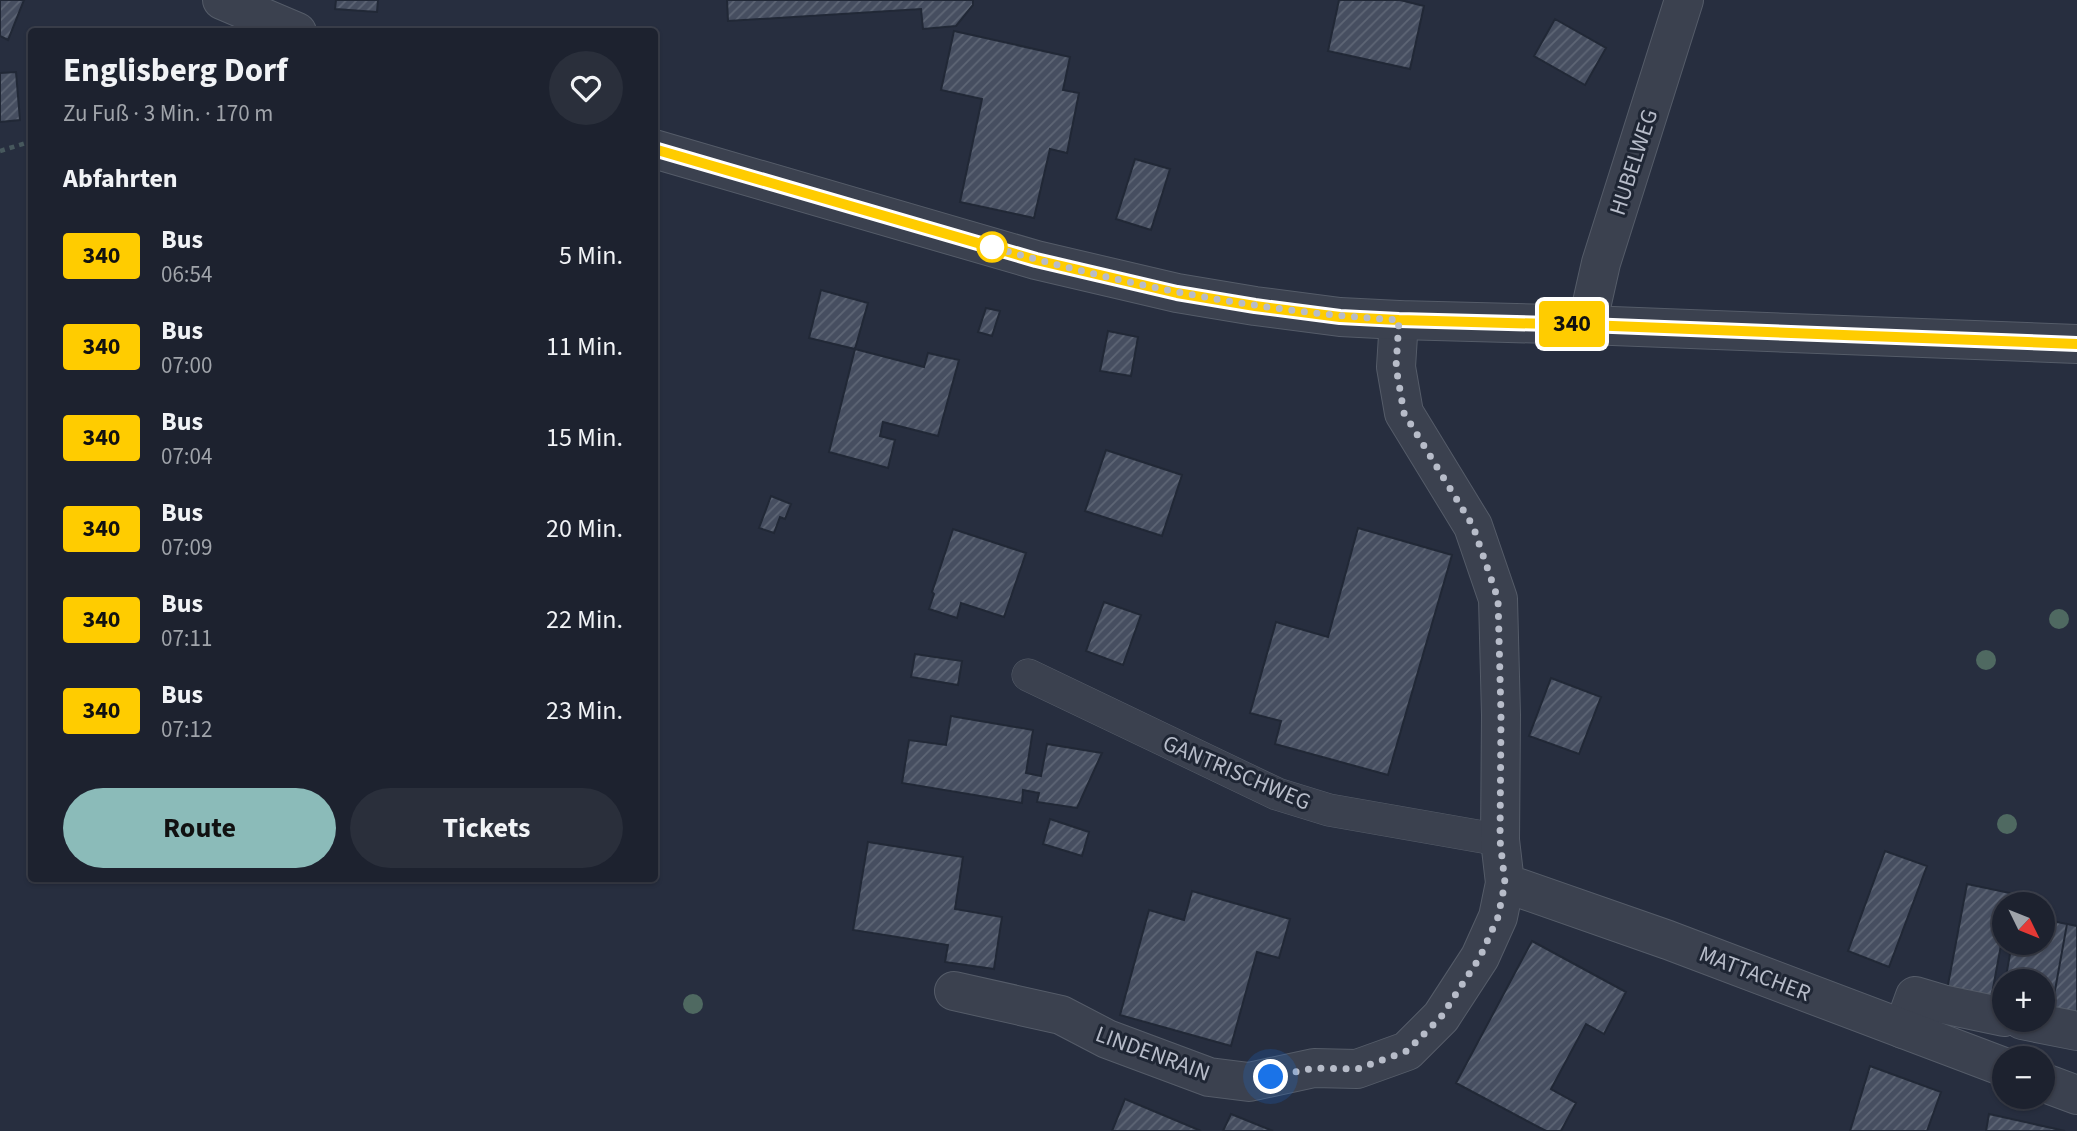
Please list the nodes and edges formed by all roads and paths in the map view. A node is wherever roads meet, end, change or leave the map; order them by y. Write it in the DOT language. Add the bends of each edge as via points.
graph roads {
  1 [pos="222,0"];
  2 [pos="1684,0"];
  3 [pos="288,28"];
  4 [pos="28,142"];
  5 [pos="0,150"];
  6 [pos="658,150"];
  7 [pos="1399,320"];
  8 [pos="1587,325"];
  9 [pos="2077,344"];
  10 [pos="1028,676"];
  11 [pos="1500,840"];
  12 [pos="1505,883"];
  13 [pos="954,991"];
  14 [pos="1992,1015"];
  15 [pos="2055,1027"];
  16 [pos="1903,1029"];
  17 [pos="2077,1031"];
  18 [pos="1992,1062"];
  19 [pos="2055,1087"];
  20 [pos="2077,1095"];
  1 -- 3 [label="street"];
  2 -- 8 [label="street, HUBELWEG" via="1601,263"];
  4 -- 5 [label="path"];
  6 -- 7 [label="street" via="1036,260 1177,293 1340,317"];
  7 -- 8 [label="street"];
  7 -- 11 [label="street, LINDENRAIN" via="1396,367 1404,413 1473,526 1498,599"];
  8 -- 9 [label="street"];
  10 -- 11 [label="lane, GANTRISCHWEG" via="1277,794 1329,810"];
  11 -- 12 [label="street, LINDENRAIN"];
  12 -- 13 [label="street, LINDENRAIN" via="1498,917 1480,957 1441,1017 1407,1051 1357,1069 1314,1068 1249,1082 1209,1077 1107,1039 1061,1015"];
  12 -- 16 [label="street, MATTACHER"];
  14 -- 16 [label="street" via="1915,996"];
  15 -- 17 [label="street"];
  16 -- 18 [label="street, MATTACHER"];
  19 -- 20 [label="street"];
}
